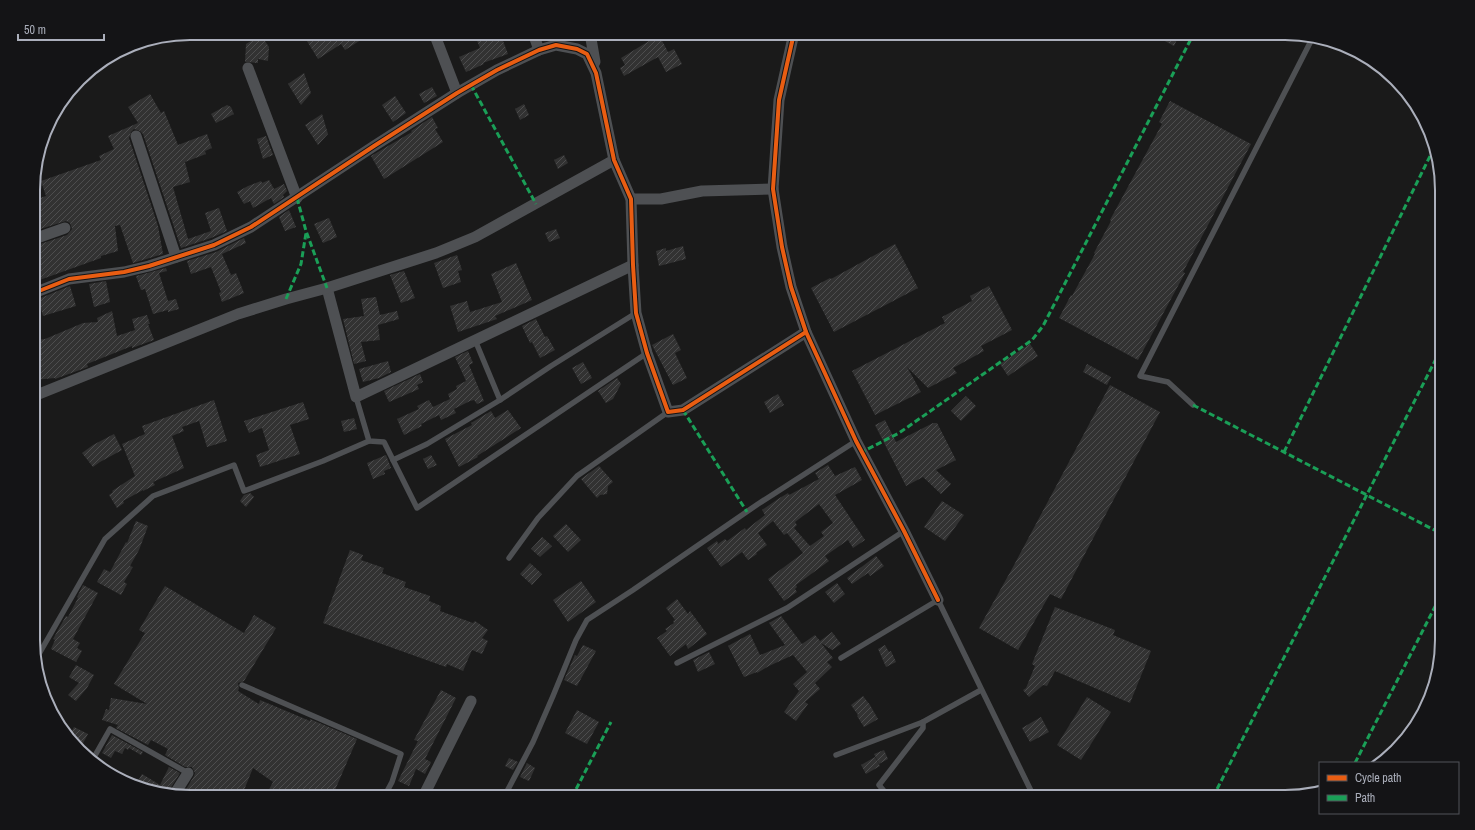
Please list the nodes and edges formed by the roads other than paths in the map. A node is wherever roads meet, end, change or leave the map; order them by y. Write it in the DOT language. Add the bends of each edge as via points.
graph roads {
  1 [pos="437,40"];
  2 [pos="536,40"];
  3 [pos="591,40"];
  4 [pos="792,40"];
  5 [pos="1310,42"];
  6 [pos="540,50"];
  7 [pos="248,68"];
  8 [pos="596,72"];
  9 [pos="456,93"];
  10 [pos="136,136"];
  11 [pos="614,160"];
  12 [pos="773,189"];
  13 [pos="297,198"];
  14 [pos="630,199"];
  15 [pos="65,228"];
  16 [pos="40,237"];
  17 [pos="176,258"];
  18 [pos="633,266"];
  19 [pos="327,288"];
  20 [pos="40,291"];
  21 [pos="636,313"];
  22 [pos="806,332"];
  23 [pos="475,340"];
  24 [pos="647,353"];
  25 [pos="40,394"];
  26 [pos="356,397"];
  27 [pos="500,400"];
  28 [pos="1193,405"];
  29 [pos="668,412"];
  30 [pos="369,441"];
  31 [pos="856,441"];
  32 [pos="393,460"];
  33 [pos="904,531"];
  34 [pos="509,558"];
  35 [pos="938,600"];
  36 [pos="40,652"];
  37 [pos="841,658"];
  38 [pos="677,663"];
  39 [pos="242,685"];
  40 [pos="981,690"];
  41 [pos="471,700"];
  42 [pos="923,722"];
  43 [pos="836,755"];
  44 [pos="95,756"];
  45 [pos="188,773"];
  46 [pos="177,790"];
  47 [pos="388,790"];
  48 [pos="426,790"];
  49 [pos="508,790"];
  50 [pos="883,790"];
  51 [pos="1031,790"];
  1 -- 9 [label="street"];
  2 -- 6 [label="street"];
  3 -- 8 [label="street"];
  4 -- 12 [label="street" via="779,100"];
  5 -- 28 [label="lane" via="1140,376 1168,382"];
  6 -- 8 [label="street" via="556,45 577,49 587,54"];
  6 -- 9 [label="street"];
  7 -- 13 [label="street"];
  8 -- 11 [label="street"];
  9 -- 13 [label="street"];
  10 -- 17 [label="street"];
  11 -- 14 [label="street"];
  11 -- 19 [label="street" via="475,237 436,253"];
  12 -- 14 [label="street" via="702,191 661,199"];
  12 -- 22 [label="street" via="786,267"];
  13 -- 17 [label="street" via="251,227 214,245"];
  14 -- 18 [label="street"];
  15 -- 16 [label="street"];
  17 -- 20 [label="street" via="124,272 69,279"];
  18 -- 21 [label="street"];
  18 -- 23 [label="street"];
  19 -- 25 [label="street" via="238,314"];
  19 -- 26 [label="street"];
  21 -- 24 [label="street"];
  21 -- 27 [label="lane"];
  22 -- 29 [label="street" via="683,410"];
  22 -- 31 [label="street"];
  23 -- 26 [label="street"];
  23 -- 27 [label="lane"];
  24 -- 29 [label="street"];
  24 -- 32 [label="lane" via="417,508"];
  26 -- 30 [label="lane"];
  27 -- 32 [label="lane" via="427,444"];
  29 -- 34 [label="lane" via="577,476 538,518"];
  30 -- 32 [label="lane" via="384,442"];
  30 -- 36 [label="lane" via="244,490 234,465 152,496 105,539"];
  31 -- 33 [label="street"];
  31 -- 49 [label="lane" via="587,620"];
  33 -- 35 [label="street"];
  33 -- 38 [label="lane" via="787,608"];
  35 -- 37 [label="lane"];
  35 -- 40 [label="lane"];
  39 -- 47 [label="lane" via="401,754"];
  40 -- 42 [label="lane"];
  40 -- 51 [label="lane"];
  41 -- 48 [label="street"];
  42 -- 43 [label="lane"];
  42 -- 50 [label="lane" via="924,728 879,785"];
  44 -- 45 [label="lane" via="110,729"];
  45 -- 46 [label="street"];
}
